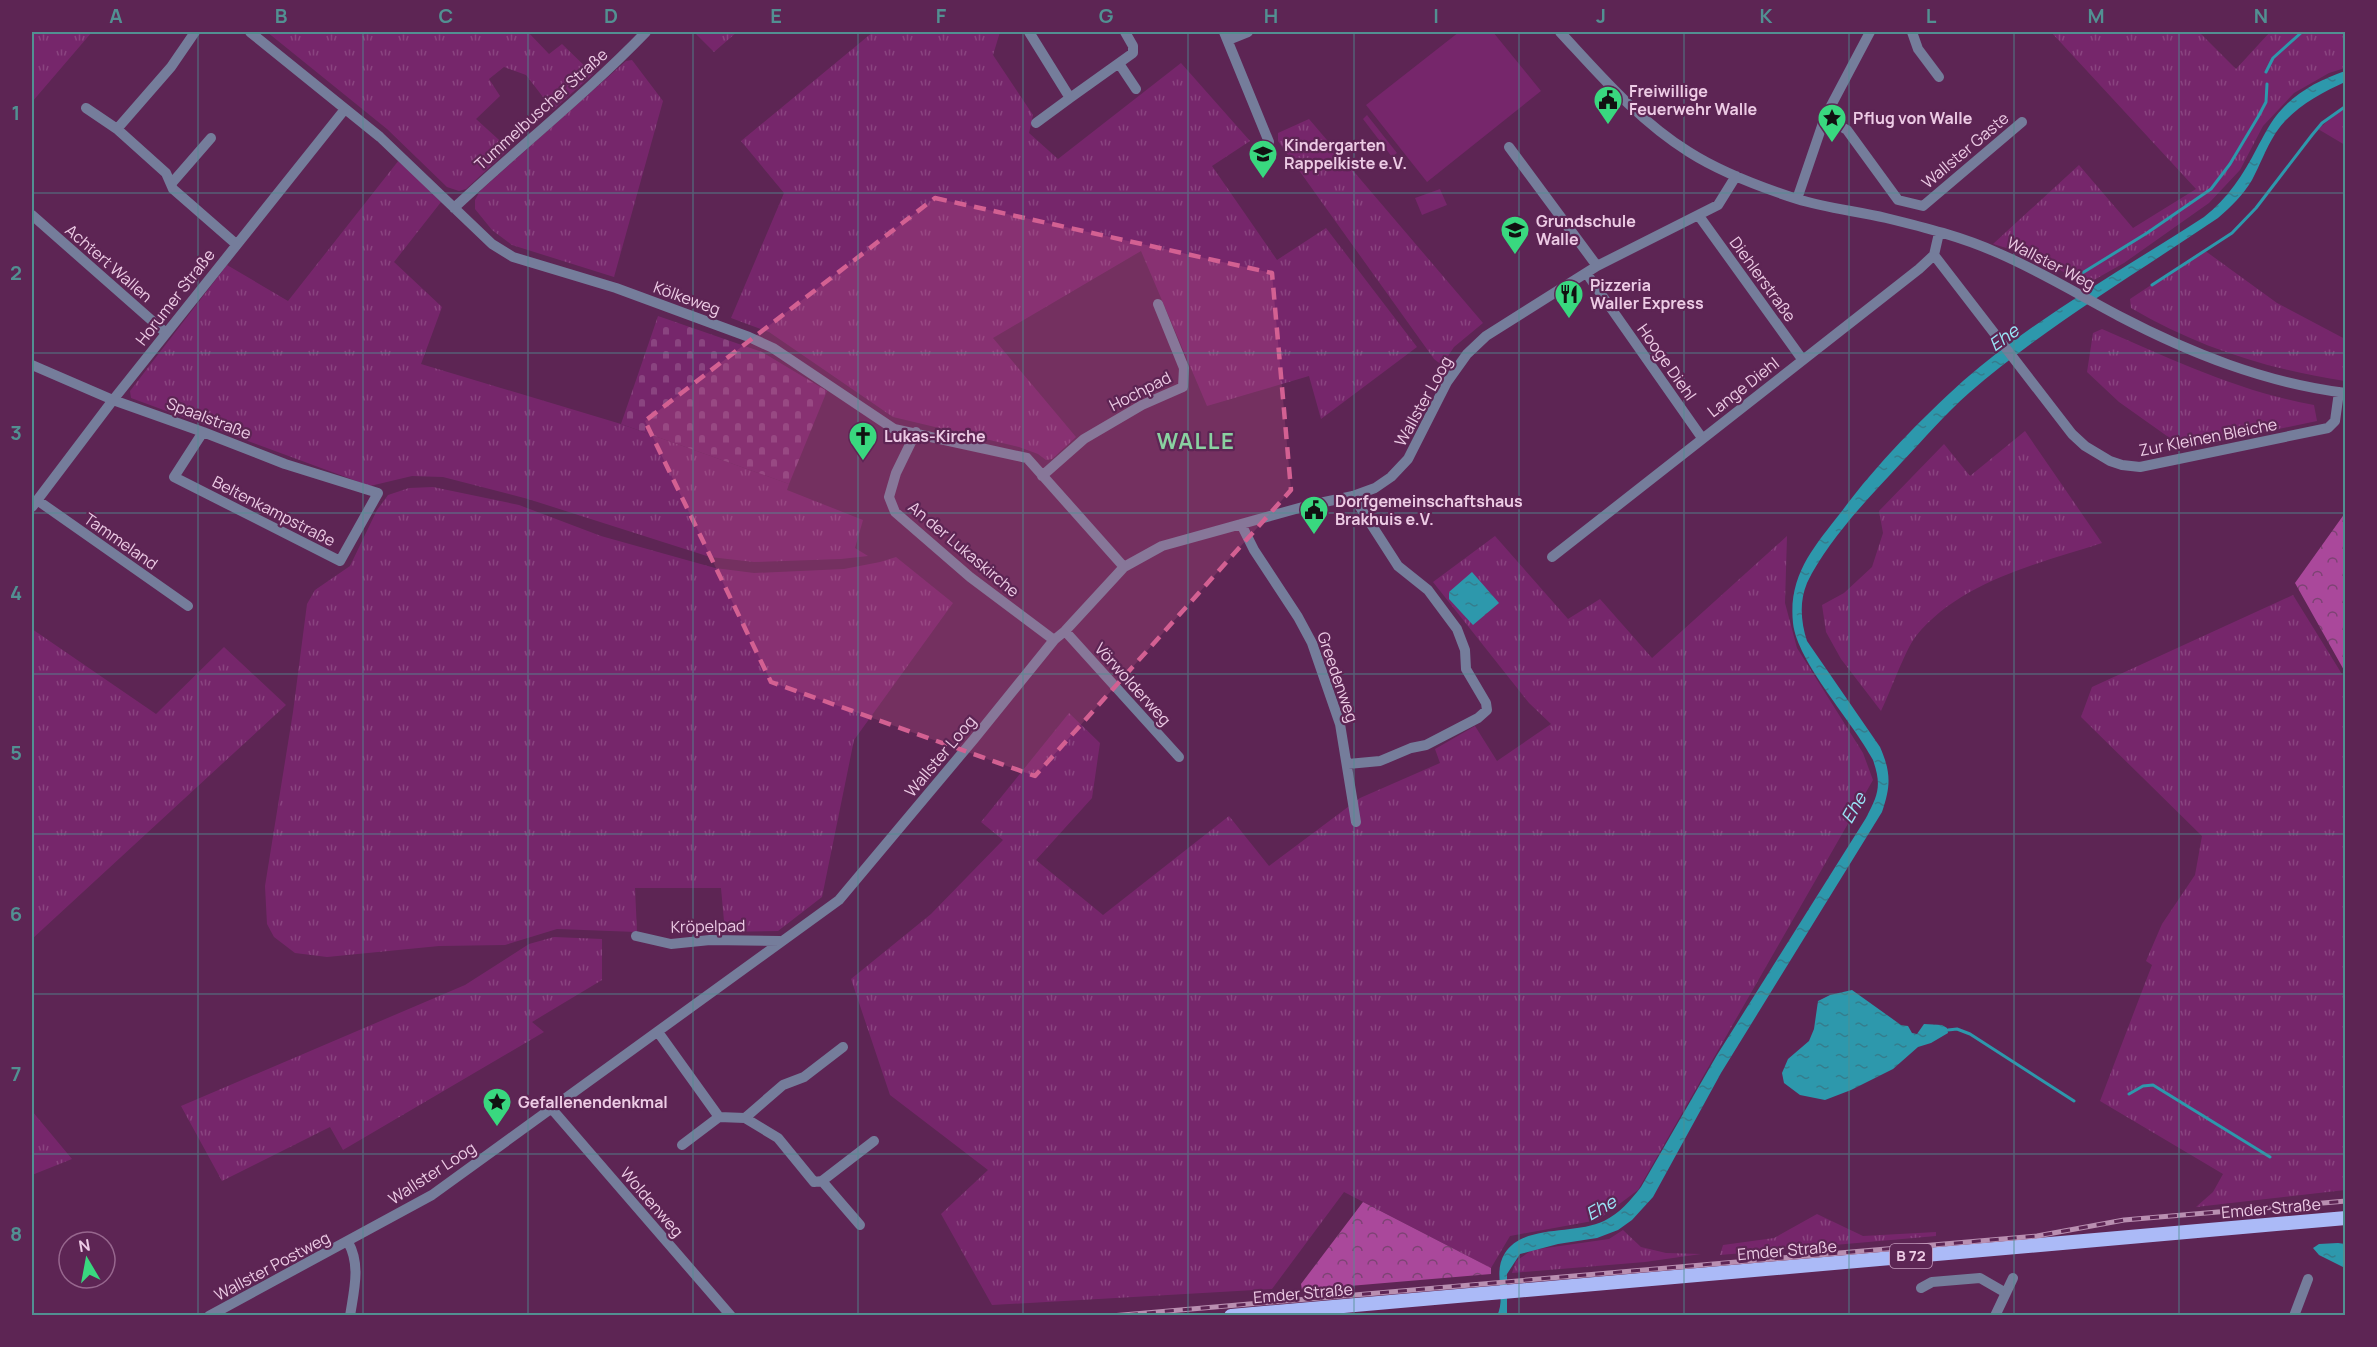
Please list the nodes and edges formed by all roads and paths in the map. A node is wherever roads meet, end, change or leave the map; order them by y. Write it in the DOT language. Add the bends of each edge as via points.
graph roads {
  1 [pos="195,32"];
  2 [pos="250,32"];
  3 [pos="646,32"];
  4 [pos="1029,32"];
  5 [pos="1125,32"];
  6 [pos="1248,32"];
  7 [pos="1560,32"];
  8 [pos="1870,32"];
  9 [pos="1912,32"];
  10 [pos="1226,36"];
  11 [pos="1120,64"];
  12 [pos="1939,77"];
  13 [pos="1136,90"];
  14 [pos="1070,98"];
  15 [pos="86,108"];
  16 [pos="345,109"];
  17 [pos="1825,117"];
  18 [pos="2022,122"];
  19 [pos="1036,123"];
  20 [pos="117,129"];
  21 [pos="210,138"];
  22 [pos="1269,142"];
  23 [pos="1509,147"];
  24 [pos="1736,176"];
  25 [pos="171,184"];
  26 [pos="1797,199"];
  27 [pos="454,208"];
  28 [pos="32,215"];
  29 [pos="1699,216"];
  30 [pos="1939,232"];
  31 [pos="236,244"];
  32 [pos="1934,255"];
  33 [pos="1597,266"];
  34 [pos="1587,274"];
  35 [pos="1158,304"];
  36 [pos="166,333"];
  37 [pos="1802,359"];
  38 [pos="32,365"];
  39 [pos="2342,392"];
  40 [pos="113,400"];
  41 [pos="203,432"];
  42 [pos="916,432"];
  43 [pos="1702,438"];
  44 [pos="1042,476"];
  45 [pos="378,493"];
  46 [pos="1353,496"];
  47 [pos="34,503"];
  48 [pos="1241,524"];
  49 [pos="1552,557"];
  50 [pos="1124,567"];
  51 [pos="188,606"];
  52 [pos="1065,631"];
  53 [pos="1054,640"];
  54 [pos="1179,757"];
  55 [pos="1348,764"];
  56 [pos="1356,822"];
  57 [pos="636,936"];
  58 [pos="781,941"];
  59 [pos="658,1032"];
  60 [pos="843,1047"];
  61 [pos="550,1108"];
  62 [pos="719,1117"];
  63 [pos="745,1119"];
  64 [pos="874,1141"];
  65 [pos="682,1145"];
  66 [pos="822,1181"];
  67 [pos="2346,1218"];
  68 [pos="860,1225"];
  69 [pos="348,1242"];
  70 [pos="2013,1278"];
  71 [pos="2308,1279"];
  72 [pos="1921,1288"];
  73 [pos="2006,1293"];
  74 [pos="209,1316"];
  75 [pos="350,1316"];
  76 [pos="731,1316"];
  77 [pos="1232,1316"];
  78 [pos="1995,1316"];
  79 [pos="2294,1316"];
  1 -- 20 [label="street" via="171,67"];
  2 -- 16 [label="street, Kölkeweg"];
  3 -- 27 [label="street, Tummelbuscher Straße"];
  4 -- 14 [label="street"];
  5 -- 11 [label="street" via="1134,51"];
  6 -- 10 [label="street"];
  7 -- 24 [label="street, Wallster Weg" via="1666,136"];
  8 -- 17 [label="street"];
  9 -- 12 [label="street" via="1918,50"];
  10 -- 22 [label="street"];
  11 -- 13 [label="street"];
  11 -- 14 [label="street"];
  14 -- 19 [label="street"];
  15 -- 20 [label="street"];
  16 -- 27 [label="street, Kölkeweg"];
  16 -- 31 [label="street, Horumer Straße"];
  17 -- 18 [label="street, Wallster Gaste" via="1847,130 1898,200 1923,206"];
  17 -- 26 [label="street"];
  20 -- 25 [label="street" via="166,173"];
  21 -- 25 [label="street"];
  23 -- 33 [label="street"];
  24 -- 26 [label="street, Wallster Weg"];
  24 -- 29 [label="street, Wallster Loog" via="1718,205"];
  25 -- 31 [label="street"];
  26 -- 30 [label="street, Wallster Weg"];
  27 -- 42 [label="street, Kölkeweg" via="492,244 513,257 616,288 749,337 773,348 894,429"];
  28 -- 36 [label="street, Achtert Wallen"];
  29 -- 33 [label="street, Wallster Loog"];
  29 -- 37 [label="street, Diehlerstraße"];
  30 -- 32 [label="street"];
  30 -- 39 [label="street, Wallster Weg" via="1995,252 2172,342 2220,362 2263,377"];
  31 -- 36 [label="street, Horumer Straße"];
  32 -- 37 [label="street, Lange Diehl"];
  32 -- 39 [label="street, Zur Kleinen Bleiche" via="2072,434 2110,461 2131,466 2156,465 2328,428 2335,421"];
  33 -- 34 [label="street, Wallster Loog"];
  34 -- 43 [label="street, Hooge Diehl"];
  34 -- 46 [label="street, Wallster Loog" via="1486,336 1467,354 1444,388 1408,459 1375,488"];
  35 -- 44 [label="street, Hochpad" via="1184,368 1183,387 1142,405 1084,439"];
  36 -- 40 [label="street, Horumer Straße"];
  37 -- 43 [label="street, Lange Diehl"];
  38 -- 40 [label="street, Spaalstraße"];
  40 -- 41 [label="street, Spaalstraße"];
  40 -- 47 [label="street, Horumer Straße"];
  41 -- 45 [label="street, Spaalstraße" via="285,464"];
  41 -- 45 [label="street, Beltenkampstraße" via="174,477 340,561"];
  42 -- 44 [label="street, Kölkeweg" via="1027,458"];
  42 -- 53 [label="street, An der Lukaskirche" via="889,497 895,512 970,577"];
  43 -- 49 [label="street, Lange Diehl"];
  44 -- 50 [label="street, Kölkeweg"];
  46 -- 48 [label="street, Wallster Loog"];
  46 -- 55 [label="street" via="1398,566 1428,590 1457,629 1465,650 1466,669 1487,710 1426,745 1380,761"];
  47 -- 51 [label="street, Tammeland"];
  48 -- 50 [label="street, Wallster Loog" via="1162,546"];
  48 -- 55 [label="street, Greedenweg" via="1312,643 1340,724"];
  50 -- 52 [label="street, Wallster Loog"];
  52 -- 53 [label="street, Wallster Loog"];
  52 -- 54 [label="street, Vörwolderweg"];
  53 -- 58 [label="street, Wallster Loog" via="839,900"];
  55 -- 56 [label="street, Greedenweg"];
  57 -- 58 [label="street, Kröpelpad" via="671,944"];
  58 -- 59 [label="street, Wallster Loog"];
  59 -- 61 [label="street, Wallster Loog"];
  59 -- 62 [label="street"];
  60 -- 63 [label="street" via="804,1077 783,1085"];
  61 -- 69 [label="street, Wallster Loog" via="432,1195"];
  61 -- 76 [label="street, Woldenweg"];
  62 -- 63 [label="street"];
  62 -- 65 [label="street"];
  63 -- 66 [label="street" via="778,1138 814,1182"];
  64 -- 66 [label="street"];
  66 -- 68 [label="street"];
  67 -- 77 [label="main road, Emder Straße / B 72"];
  69 -- 74 [label="street, Wallster Postweg"];
  69 -- 75 [label="street" via="357,1267"];
  70 -- 73 [label="street"];
  71 -- 79 [label="street"];
  72 -- 73 [label="street" via="1932,1282 1980,1278"];
  73 -- 78 [label="street"];
}
